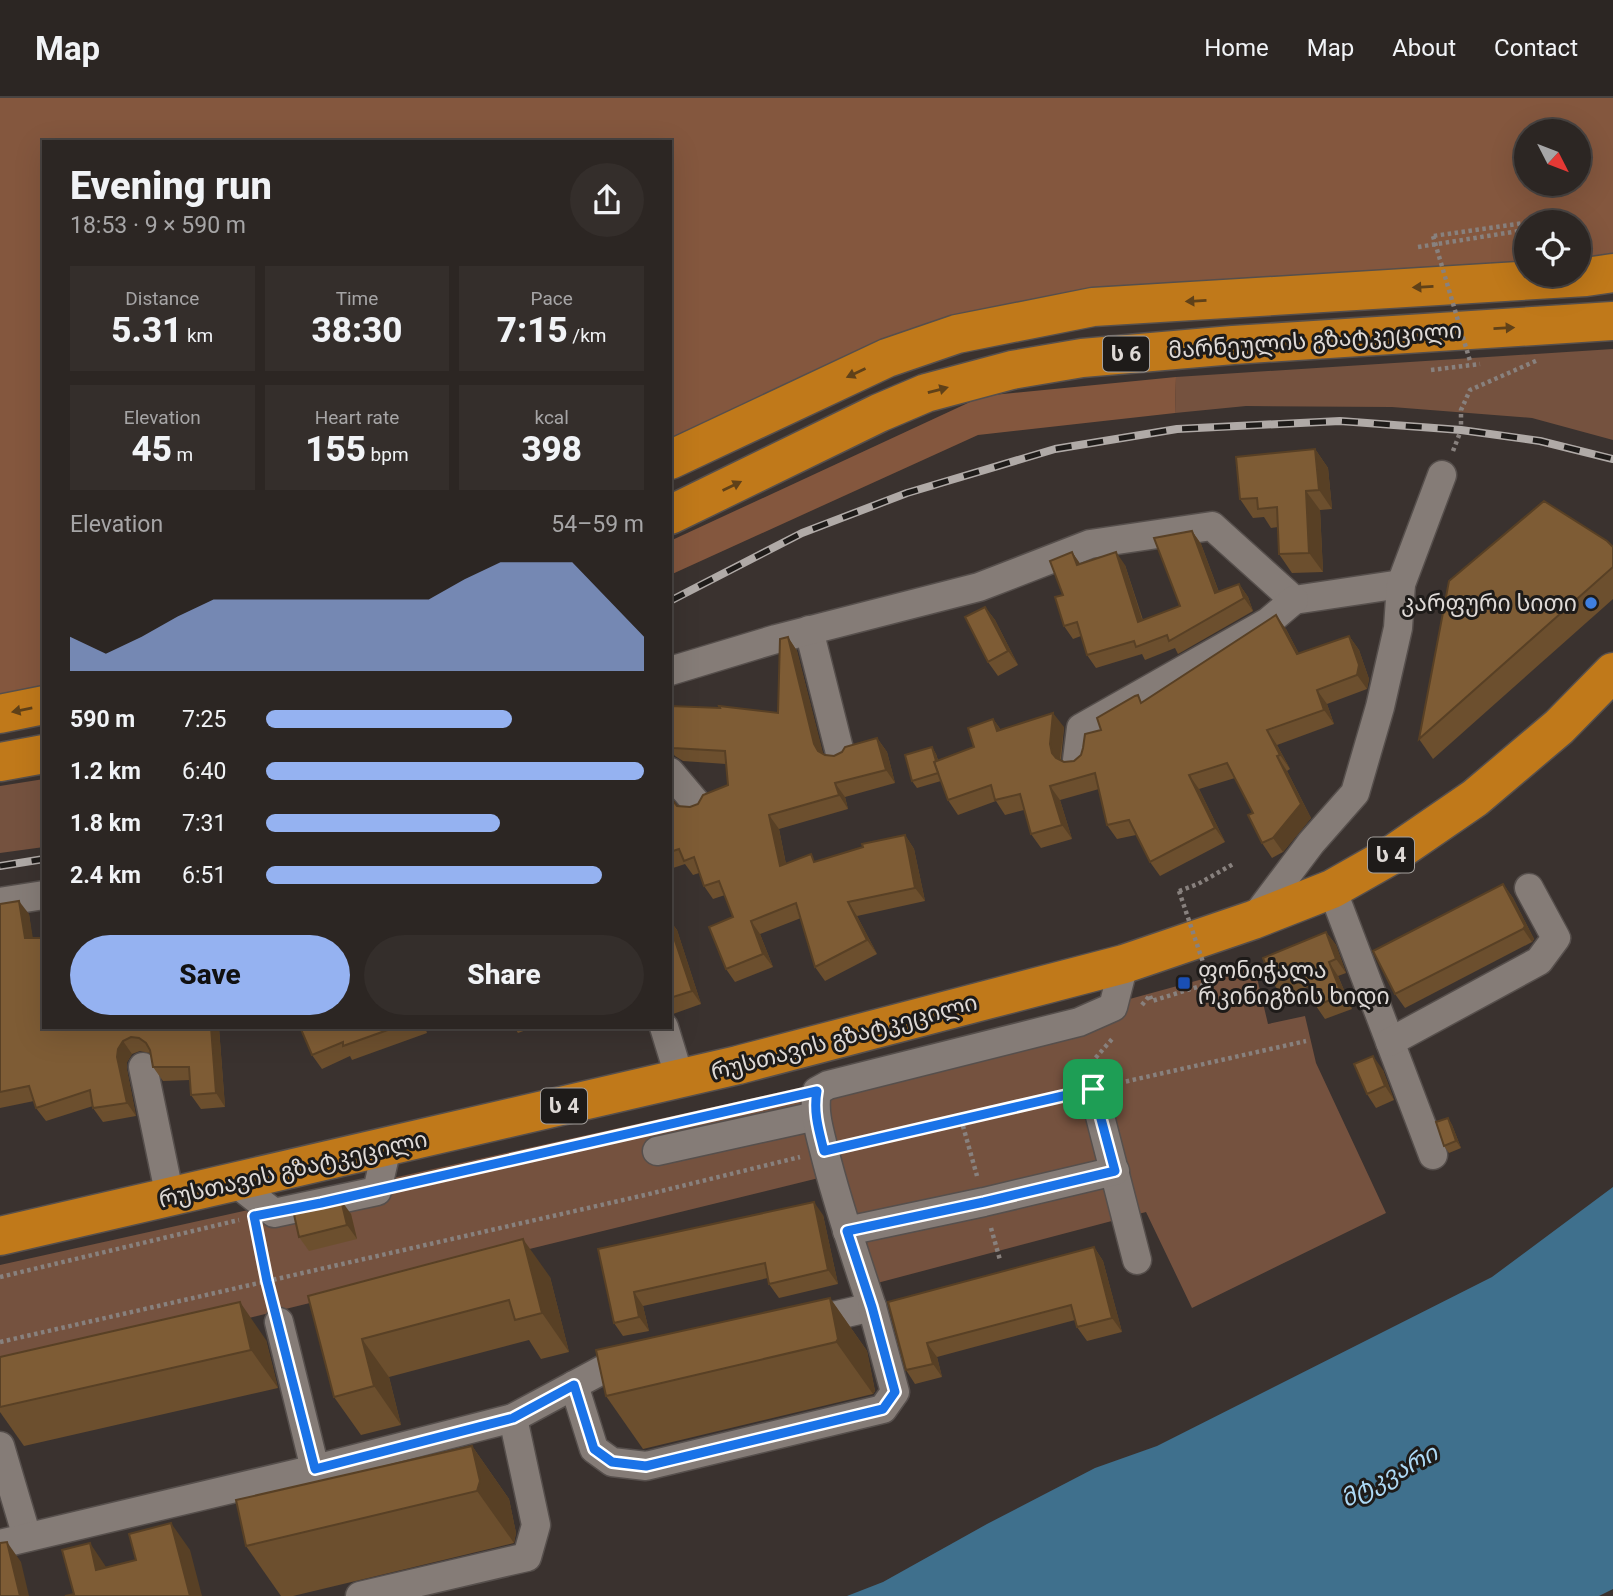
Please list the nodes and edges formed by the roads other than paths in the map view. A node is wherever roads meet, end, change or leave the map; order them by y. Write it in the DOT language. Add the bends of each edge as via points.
graph roads {
  1 [pos="1613,273"];
  2 [pos="1613,321"];
  3 [pos="672,459"];
  4 [pos="1442,475"];
  5 [pos="672,514"];
  6 [pos="1401,584"];
  7 [pos="1294,600"];
  8 [pos="809,630"];
  9 [pos="672,670"];
  10 [pos="1613,672"];
  11 [pos="42,705"];
  12 [pos="0,713"];
  13 [pos="840,753"];
  14 [pos="42,754"];
  15 [pos="1077,760"];
  16 [pos="0,762"];
  17 [pos="672,774"];
  18 [pos="697,804"];
  19 [pos="1529,888"];
  20 [pos="1332,889"];
  21 [pos="42,895"];
  22 [pos="0,902"];
  23 [pos="1253,920"];
  24 [pos="1124,964"];
  25 [pos="665,1029"];
  26 [pos="1390,1042"];
  27 [pos="143,1067"];
  28 [pos="680,1079"];
  29 [pos="1085,1080"];
  30 [pos="816,1116"];
  31 [pos="650,1141"];
  32 [pos="387,1147"];
  33 [pos="1433,1155"];
  34 [pos="1115,1171"];
  35 [pos="235,1182"];
  36 [pos="170,1197"];
  37 [pos="847,1231"];
  38 [pos="0,1236"];
  39 [pos="1138,1260"];
  40 [pos="872,1307"];
  41 [pos="279,1322"];
  42 [pos="778,1328"];
  43 [pos="657,1356"];
  44 [pos="574,1385"];
  45 [pos="513,1418"];
  46 [pos="0,1446"];
  47 [pos="315,1469"];
  48 [pos="13,1540"];
  49 [pos="360,1596"];
  1 -- 3 [label="highway, მარნეულის გზატკეცილი / ს 6, one-way" via="1079,309 957,334 887,358"];
  5 -- 2 [label="highway, მარნეულის გზატკეცილი / ს 6, one-way" via="878,413 926,393 1012,370 1082,358 1233,345"];
  4 -- 6 [label="street"];
  6 -- 7 [label="street"];
  6 -- 23 [label="street" via="1398,628 1355,793"];
  7 -- 8 [label="street" via="1212,527 1090,544 979,587"];
  7 -- 15 [label="street" via="1268,622 1081,728"];
  8 -- 9 [label="street"];
  8 -- 13 [label="street"];
  10 -- 20 [label="highway, რუსთავის გზატკეცილი / ს 4" via="1559,727 1475,798 1392,855"];
  11 -- 12 [label="highway, one-way"];
  14 -- 16 [label="highway"];
  17 -- 18 [label="street"];
  19 -- 26 [label="street" via="1556,938 1538,961"];
  20 -- 23 [label="highway, რუსთავის გზატკეცილი / ს 4"];
  20 -- 26 [label="street"];
  21 -- 22 [label="street"];
  23 -- 24 [label="highway, რუსთავის გზატკეცილი / ს 4"];
  24 -- 28 [label="highway, რუსთავის გზატკეცილი / ს 4"];
  24 -- 30 [label="street" via="1113,1007 1079,1022 828,1085 817,1091"];
  25 -- 28 [label="street"];
  26 -- 33 [label="street"];
  27 -- 36 [label="street"];
  28 -- 32 [label="highway, რუსთავის გზატკეცილი / ს 4"];
  29 -- 34 [label="street"];
  30 -- 31 [label="street"];
  30 -- 37 [label="street"];
  32 -- 35 [label="highway, რუსთავის გზატკეცილი / ს 4"];
  32 -- 35 [label="street" via="377,1191 264,1214"];
  34 -- 37 [label="street"];
  34 -- 39 [label="street"];
  35 -- 36 [label="highway, რუსთავის გზატკეცილი / ს 4"];
  36 -- 38 [label="highway, რუსთავის გზატკეცილი / ს 4"];
  37 -- 40 [label="street"];
  40 -- 42 [label="street"];
  40 -- 44 [label="street" via="895,1392 883,1409 646,1466 612,1462 594,1449"];
  41 -- 47 [label="street"];
  43 -- 44 [label="street" via="604,1369"];
  44 -- 45 [label="street"];
  45 -- 47 [label="street"];
  45 -- 49 [label="street" via="536,1525 527,1558"];
  46 -- 48 [label="street"];
  47 -- 48 [label="street"];
}
